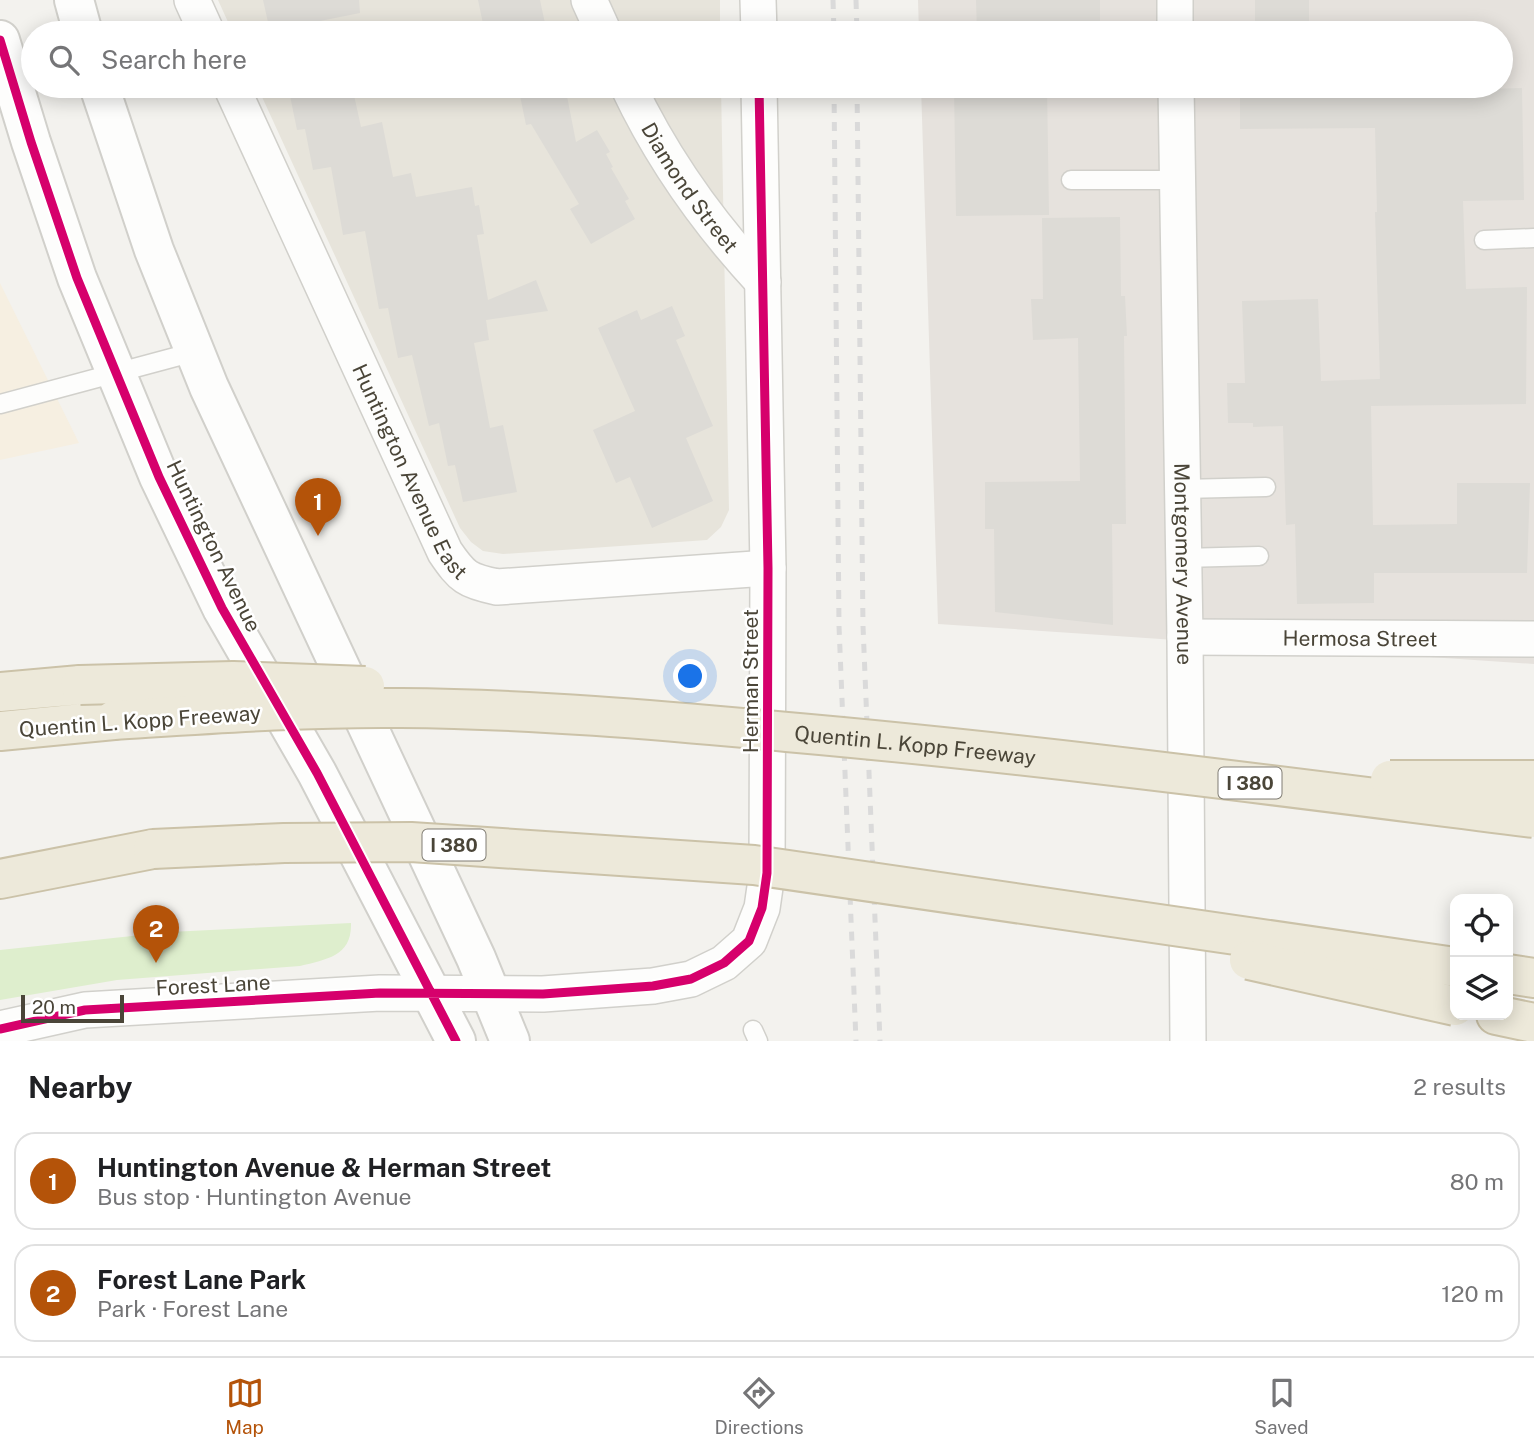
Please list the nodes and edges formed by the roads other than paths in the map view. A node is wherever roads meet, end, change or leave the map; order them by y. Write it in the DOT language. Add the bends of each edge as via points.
graph roads {
  1 [pos="74,0"];
  2 [pos="192,0"];
  3 [pos="589,0"];
  4 [pos="758,0"];
  5 [pos="1175,0"];
  6 [pos="80,21"];
  7 [pos="202,21"];
  8 [pos="599,21"];
  9 [pos="759,21"];
  10 [pos="1175,21"];
  11 [pos="0,40"];
  12 [pos="103,98"];
  13 [pos="237,98"];
  14 [pos="634,98"];
  15 [pos="760,98"];
  16 [pos="1176,98"];
  17 [pos="1071,180"];
  18 [pos="1178,180"];
  19 [pos="1534,238"];
  20 [pos="1484,240"];
  21 [pos="763,282"];
  22 [pos="194,352"];
  23 [pos="115,374"];
  24 [pos="0,404"];
  25 [pos="1266,488"];
  26 [pos="1183,489"];
  27 [pos="1259,556"];
  28 [pos="1184,558"];
  29 [pos="768,568"];
  30 [pos="1185,636"];
  31 [pos="1534,639"];
  32 [pos="0,692"];
  33 [pos="715,725"];
  34 [pos="0,731"];
  35 [pos="966,748"];
  36 [pos="1534,780"];
  37 [pos="1534,818"];
  38 [pos="153,849"];
  39 [pos="0,866"];
  40 [pos="0,879"];
  41 [pos="940,891"];
  42 [pos="1450,966"];
  43 [pos="1513,975"];
  44 [pos="1534,978"];
  45 [pos="430,992"];
  46 [pos="491,993"];
  47 [pos="1450,1005"];
  48 [pos="1513,1019"];
  49 [pos="1534,1023"];
  50 [pos="11,1032"];
  51 [pos="456,1041"];
  52 [pos="510,1041"];
  53 [pos="1188,1041"];
  1 -- 6 [label="street"];
  2 -- 7 [label="street"];
  3 -- 8 [label="street"];
  4 -- 9 [label="street"];
  5 -- 10 [label="street"];
  11 -- 23 [label="street, Huntington Avenue" via="58,227"];
  12 -- 22 [label="street" via="140,214"];
  13 -- 29 [label="street, Huntington Avenue East" via="445,552 458,571 474,582 497,587"];
  14 -- 21 [label="street, Diamond Street" via="697,203 724,241"];
  15 -- 21 [label="street, Herman Street"];
  16 -- 18 [label="street, Montgomery Avenue"];
  17 -- 18 [label="lane"];
  18 -- 26 [label="street, Montgomery Avenue"];
  19 -- 20 [label="lane"];
  21 -- 29 [label="street, Herman Street"];
  22 -- 23 [label="lane"];
  22 -- 46 [label="street"];
  23 -- 24 [label="lane"];
  23 -- 45 [label="street, Huntington Avenue" via="222,608 317,773"];
  25 -- 26 [label="lane"];
  26 -- 28 [label="street, Montgomery Avenue"];
  27 -- 28 [label="lane"];
  28 -- 30 [label="street, Montgomery Avenue"];
  29 -- 46 [label="street, Herman Street" via="767,873 762,908 749,941 724,963 691,979 557,993"];
  30 -- 31 [label="street, Hermosa Street"];
  30 -- 53 [label="street, Montgomery Avenue"];
  32 -- 33 [label="highway, bridge" via="233,681 328,684 429,691"];
  33 -- 34 [label="highway, Quentin L. Kopp Freeway / I 380, bridge" via="399,708 249,712"];
  33 -- 35 [label="highway, Quentin L. Kopp Freeway / I 380, bridge"];
  35 -- 36 [label="highway, bridge" via="1389,780"];
  35 -- 37 [label="highway, Quentin L. Kopp Freeway / I 380, bridge"];
  38 -- 39 [label="highway, I 380"];
  38 -- 40 [label="highway"];
  38 -- 41 [label="highway, I 380, bridge" via="411,842 786,867"];
  41 -- 42 [label="highway, I 380, bridge"];
  41 -- 47 [label="highway, bridge"];
  43 -- 44 [label="highway"];
  45 -- 46 [label="street, Herman Street"];
  45 -- 50 [label="street, Forest Lane" via="85,1010"];
  45 -- 51 [label="street, Huntington Avenue"];
  46 -- 52 [label="street"];
  48 -- 49 [label="highway"];
}
